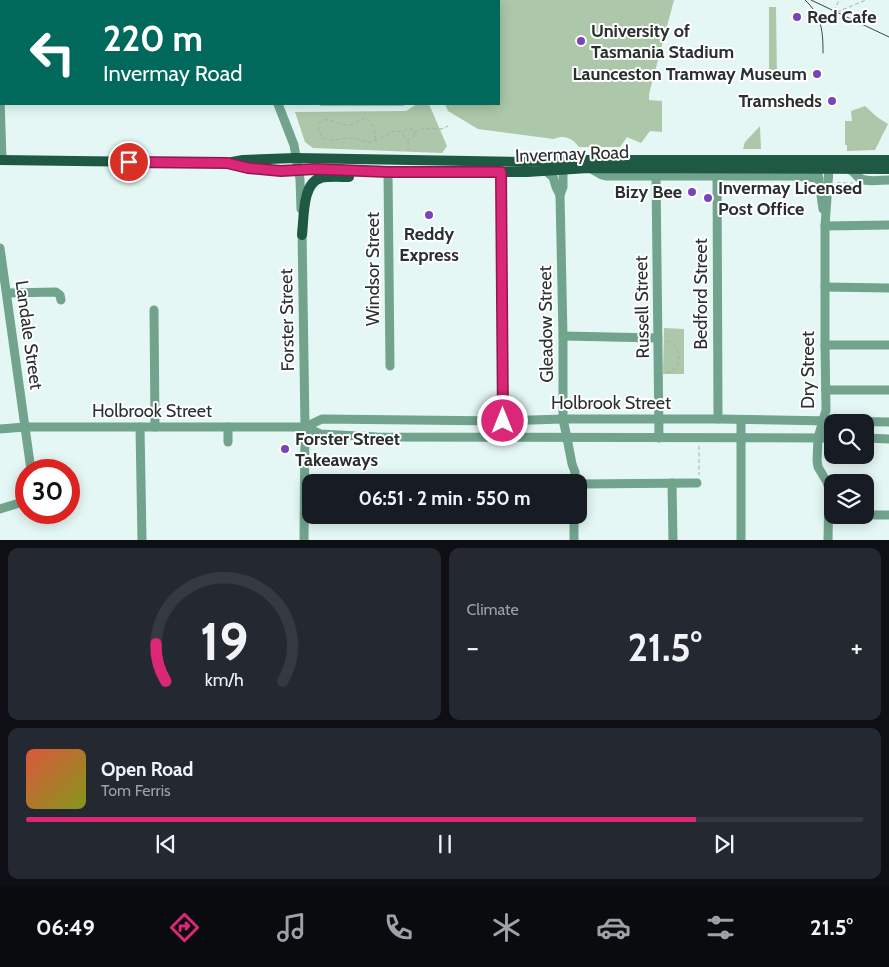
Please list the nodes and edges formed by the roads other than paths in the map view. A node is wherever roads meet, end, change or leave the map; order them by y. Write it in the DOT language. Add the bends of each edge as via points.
graph roads {
  1 [pos="0,98"];
  2 [pos="278,105"];
  3 [pos="0,109"];
  4 [pos="296,158"];
  5 [pos="1,160"];
  6 [pos="678,160"];
  7 [pos="735,160"];
  8 [pos="889,160"];
  9 [pos="227,163"];
  10 [pos="827,164"];
  11 [pos="563,165"];
  12 [pos="588,168"];
  13 [pos="766,168"];
  14 [pos="806,169"];
  15 [pos="848,169"];
  16 [pos="889,169"];
  17 [pos="298,170"];
  18 [pos="546,170"];
  19 [pos="384,172"];
  20 [pos="501,172"];
  21 [pos="717,172"];
  22 [pos="656,176"];
  23 [pos="794,176"];
  24 [pos="819,178"];
  25 [pos="889,180"];
  26 [pos="560,194"];
  27 [pos="889,225"];
  28 [pos="826,226"];
  29 [pos="302,234"];
  30 [pos="0,248"];
  31 [pos="2,276"];
  32 [pos="825,287"];
  33 [pos="889,288"];
  34 [pos="7,293"];
  35 [pos="61,300"];
  36 [pos="154,310"];
  37 [pos="564,336"];
  38 [pos="658,340"];
  39 [pos="825,344"];
  40 [pos="889,345"];
  41 [pos="390,366"];
  42 [pos="826,390"];
  43 [pos="889,390"];
  44 [pos="563,419"];
  45 [pos="659,419"];
  46 [pos="718,419"];
  47 [pos="740,420"];
  48 [pos="503,421"];
  49 [pos="823,421"];
  50 [pos="889,422"];
  51 [pos="26,426"];
  52 [pos="305,426"];
  53 [pos="155,427"];
  54 [pos="228,427"];
  55 [pos="140,428"];
  56 [pos="0,429"];
  57 [pos="503,438"];
  58 [pos="568,438"];
  59 [pos="660,438"];
  60 [pos="741,438"];
  61 [pos="818,438"];
  62 [pos="824,438"];
  63 [pos="874,438"];
  64 [pos="889,438"];
  65 [pos="228,442"];
  66 [pos="30,459"];
  67 [pos="575,474"];
  68 [pos="824,476"];
  69 [pos="672,482"];
  70 [pos="696,483"];
  71 [pos="587,484"];
  72 [pos="15,505"];
  73 [pos="0,509"];
  74 [pos="874,515"];
  75 [pos="889,515"];
  76 [pos="574,524"];
  77 [pos="829,524"];
  78 [pos="142,540"];
  79 [pos="304,540"];
  80 [pos="574,540"];
  81 [pos="673,540"];
  82 [pos="741,540"];
  83 [pos="828,540"];
  1 -- 3 [label="street"];
  2 -- 4 [label="street, Forster Street"];
  3 -- 5 [label="street"];
  4 -- 9 [label="main road, Invermay Road"];
  4 -- 11 [label="main road, Invermay Road"];
  4 -- 17 [label="street, Forster Street"];
  5 -- 9 [label="main road, Invermay Road"];
  6 -- 7 [label="main road, Invermay Road"];
  6 -- 11 [label="main road, Invermay Road"];
  6 -- 21 [label="main road" via="714,164"];
  7 -- 10 [label="main road, Invermay Road"];
  7 -- 13 [label="main road"];
  8 -- 10 [label="main road, Invermay Road"];
  9 -- 17 [label="main road, Invermay Road" via="248,168"];
  10 -- 14 [label="main road, Invermay Road"];
  10 -- 15 [label="main road, Invermay Road"];
  10 -- 28 [label="street, Dry Street"];
  11 -- 12 [label="main road, Invermay Road"];
  11 -- 18 [label="main road, Invermay Road"];
  11 -- 26 [label="street, Gleadow Street"];
  12 -- 21 [label="main road, Invermay Road"];
  12 -- 22 [label="street" via="606,176"];
  13 -- 14 [label="main road, Invermay Road"];
  13 -- 21 [label="main road, Invermay Road"];
  14 -- 23 [label="street"];
  14 -- 24 [label="street" via="816,171"];
  15 -- 16 [label="main road, Invermay Road"];
  15 -- 25 [label="street" via="866,180"];
  17 -- 19 [label="main road, Invermay Road"];
  17 -- 29 [label="street, Forster Street"];
  18 -- 20 [label="main road, Invermay Road"];
  18 -- 26 [label="street, Gleadow Street" via="553,177"];
  19 -- 20 [label="main road, Invermay Road"];
  19 -- 29 [label="main road" via="322,177 311,183 306,195"];
  19 -- 41 [label="street, Windsor Street"];
  20 -- 48 [label="street"];
  21 -- 22 [label="street"];
  21 -- 23 [label="street"];
  21 -- 46 [label="street, Bedford Street"];
  22 -- 38 [label="street, Russell Street"];
  23 -- 24 [label="street"];
  24 -- 28 [label="street, Dry Street"];
  26 -- 37 [label="street, Gleadow Street"];
  27 -- 28 [label="street"];
  28 -- 32 [label="street, Dry Street"];
  29 -- 52 [label="street, Forster Street"];
  30 -- 31 [label="street, Landale Street"];
  31 -- 34 [label="street, Landale Street"];
  32 -- 33 [label="street"];
  32 -- 39 [label="street, Dry Street"];
  34 -- 35 [label="street" via="56,292"];
  34 -- 51 [label="street, Landale Street"];
  36 -- 53 [label="street"];
  37 -- 38 [label="street"];
  37 -- 44 [label="street, Gleadow Street"];
  38 -- 45 [label="street, Russell Street"];
  39 -- 40 [label="street"];
  39 -- 42 [label="street, Dry Street"];
  42 -- 43 [label="street"];
  42 -- 49 [label="street, Dry Street"];
  44 -- 45 [label="street, Holbrook Street"];
  44 -- 48 [label="street, Holbrook Street"];
  44 -- 58 [label="street, Gleadow Street"];
  45 -- 46 [label="street, Holbrook Street"];
  45 -- 59 [label="street, Russell Street"];
  46 -- 47 [label="street, Holbrook Street"];
  47 -- 49 [label="street, Holbrook Street"];
  47 -- 60 [label="street"];
  48 -- 52 [label="street, Holbrook Street" via="322,419"];
  48 -- 57 [label="street"];
  49 -- 50 [label="street, Holbrook Street"];
  49 -- 61 [label="street, Dry Street"];
  51 -- 55 [label="street, Holbrook Street"];
  51 -- 56 [label="street, Holbrook Street"];
  51 -- 66 [label="street, Landale Street"];
  52 -- 54 [label="street, Holbrook Street"];
  52 -- 57 [label="street, Holbrook Street" via="321,434"];
  52 -- 79 [label="street, Forster Street"];
  53 -- 54 [label="street, Holbrook Street"];
  53 -- 55 [label="street, Holbrook Street"];
  54 -- 65 [label="street"];
  55 -- 78 [label="street"];
  57 -- 58 [label="street, Holbrook Street"];
  58 -- 59 [label="street, Holbrook Street"];
  58 -- 67 [label="street, Gleadow Street"];
  59 -- 60 [label="street, Holbrook Street"];
  60 -- 61 [label="street, Holbrook Street"];
  60 -- 82 [label="street"];
  61 -- 62 [label="street, Holbrook Street"];
  61 -- 68 [label="street, Dry Street" via="817,460"];
  63 -- 64 [label="street"];
  69 -- 70 [label="street"];
  69 -- 71 [label="street"];
  69 -- 81 [label="street"];
  72 -- 73 [label="street"];
  74 -- 75 [label="street"];
  76 -- 80 [label="street"];
  77 -- 83 [label="street, Dry Street"];
}
